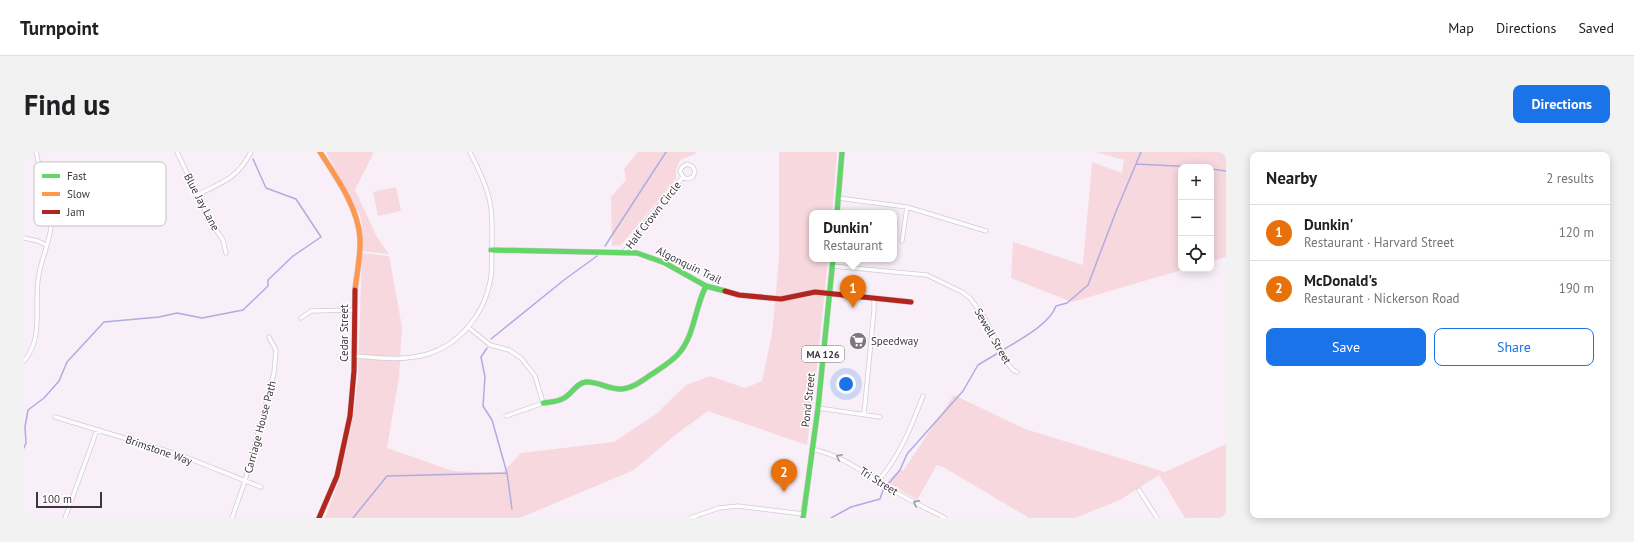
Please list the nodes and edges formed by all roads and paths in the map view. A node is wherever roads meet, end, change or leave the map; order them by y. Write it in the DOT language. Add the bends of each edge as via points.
graph roads {
  1 [pos="36,152"];
  2 [pos="177,152"];
  3 [pos="251,152"];
  4 [pos="320,152"];
  5 [pos="470,152"];
  6 [pos="842,152"];
  7 [pos="38,162"];
  8 [pos="683,177"];
  9 [pos="197,195"];
  10 [pos="838,198"];
  11 [pos="907,207"];
  12 [pos="837,210"];
  13 [pos="50,226"];
  14 [pos="986,231"];
  15 [pos="24,238"];
  16 [pos="902,241"];
  17 [pos="46,245"];
  18 [pos="491,250"];
  19 [pos="624,252"];
  20 [pos="226,253"];
  21 [pos="832,262"];
  22 [pos="832,266"];
  23 [pos="706,286"];
  24 [pos="829,292"];
  25 [pos="872,297"];
  26 [pos="911,302"];
  27 [pos="354,310"];
  28 [pos="301,318"];
  29 [pos="468,327"];
  30 [pos="269,337"];
  31 [pos="355,356"];
  32 [pos="24,361"];
  33 [pos="1018,372"];
  34 [pos="923,396"];
  35 [pos="543,403"];
  36 [pos="818,408"];
  37 [pos="864,414"];
  38 [pos="55,416"];
  39 [pos="506,416"];
  40 [pos="880,417"];
  41 [pos="97,430"];
  42 [pos="812,449"];
  43 [pos="878,480"];
  44 [pos="245,481"];
  45 [pos="261,487"];
  46 [pos="1139,490"];
  47 [pos="803,516"];
  48 [pos="65,518"];
  49 [pos="232,518"];
  50 [pos="319,518"];
  51 [pos="690,518"];
  52 [pos="945,518"];
  53 [pos="1157,518"];
  1 -- 7 [label="street"];
  2 -- 9 [label="street, Blue Jay Lane"];
  3 -- 9 [label="street" via="239,172"];
  4 -- 27 [label="street, Cedar Street" via="343,191 359,229"];
  5 -- 18 [label="street" via="488,191 492,212"];
  6 -- 10 [label="street"];
  8 -- 8 [label="street, Half Crown Circle" via="692,177 695,171 693,167 687,164 682,167 680,171"];
  8 -- 19 [label="street, Half Crown Circle"];
  9 -- 20 [label="street, Blue Jay Lane" via="223,240"];
  10 -- 11 [label="street"];
  10 -- 12 [label="street"];
  11 -- 14 [label="street"];
  11 -- 16 [label="street"];
  13 -- 17 [label="street"];
  15 -- 17 [label="street" via="31,238"];
  17 -- 32 [label="street" via="37,285 36,329"];
  18 -- 19 [label="street, Algonquin Trail"];
  18 -- 29 [label="street" via="490,280 485,300"];
  19 -- 23 [label="street, Algonquin Trail" via="654,258"];
  21 -- 22 [label="street, Pond Street / MA 126"];
  22 -- 24 [label="street, Pond Street / MA 126"];
  22 -- 33 [label="street, Sewell Street" via="926,275 962,292 970,298 986,320 1005,360"];
  23 -- 24 [label="street, Algonquin Trail" via="739,296 780,299 806,292"];
  23 -- 35 [label="street" via="688,338 671,361 627,389 615,390 591,382 581,383 562,399"];
  24 -- 25 [label="street, Algonquin Trail"];
  24 -- 36 [label="street, Pond Street / MA 126"];
  25 -- 26 [label="street, Algonquin Trail"];
  25 -- 37 [label="street" via="874,310"];
  27 -- 28 [label="street" via="311,311"];
  27 -- 31 [label="street, Cedar Street"];
  29 -- 31 [label="street" via="445,346 420,356"];
  29 -- 35 [label="street" via="490,345 509,350 521,358 535,376"];
  30 -- 44 [label="street, Carriage House Path" via="276,350 274,372"];
  31 -- 50 [label="street, Cedar Street" via="345,442 332,492"];
  34 -- 43 [label="street" via="902,446"];
  35 -- 39 [label="street"];
  36 -- 37 [label="street"];
  36 -- 42 [label="street, Pond Street / MA 126"];
  37 -- 40 [label="street"];
  38 -- 41 [label="street, Brimstone Way"];
  41 -- 44 [label="street, Brimstone Way" via="176,454"];
  41 -- 48 [label="street"];
  43 -- 42 [label="street, Tri Street, one-way" via="839,457"];
  42 -- 47 [label="street, Pond Street / MA 126"];
  52 -- 43 [label="street, Tri Street, one-way"];
  44 -- 45 [label="street, Brimstone Way"];
  44 -- 49 [label="street, Carriage House Path"];
  46 -- 53 [label="street"];
  47 -- 51 [label="street" via="738,506 719,508"];
}
